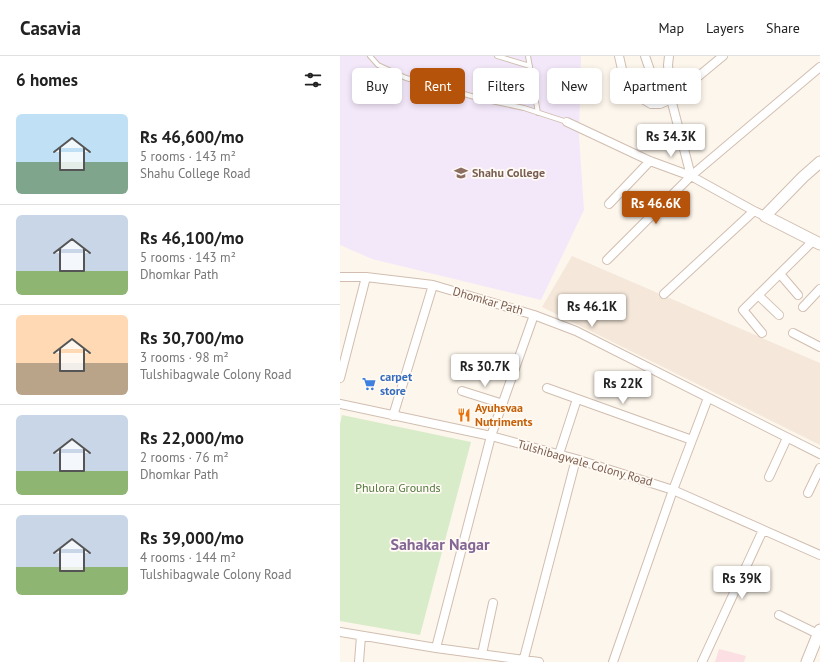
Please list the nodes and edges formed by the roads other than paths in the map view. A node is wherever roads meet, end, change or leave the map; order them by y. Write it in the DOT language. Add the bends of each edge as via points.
graph roads {
  1 [pos="370,56"];
  2 [pos="497,56"];
  3 [pos="528,56"];
  4 [pos="619,56"];
  5 [pos="645,56"];
  6 [pos="669,56"];
  7 [pos="723,56"];
  8 [pos="530,66"];
  9 [pos="820,67"];
  10 [pos="622,68"];
  11 [pos="649,68"];
  12 [pos="668,68"];
  13 [pos="701,74"];
  14 [pos="672,104"];
  15 [pos="538,113"];
  16 [pos="567,122"];
  17 [pos="650,160"];
  18 [pos="820,162"];
  19 [pos="691,176"];
  20 [pos="609,204"];
  21 [pos="759,213"];
  22 [pos="816,242"];
  23 [pos="607,260"];
  24 [pos="780,274"];
  25 [pos="366,277"];
  26 [pos="340,278"];
  27 [pos="433,285"];
  28 [pos="820,289"];
  29 [pos="664,294"];
  30 [pos="758,295"];
  31 [pos="798,295"];
  32 [pos="803,307"];
  33 [pos="534,315"];
  34 [pos="779,315"];
  35 [pos="762,333"];
  36 [pos="793,333"];
  37 [pos="820,347"];
  38 [pos="340,378"];
  39 [pos="547,388"];
  40 [pos="462,391"];
  41 [pos="708,398"];
  42 [pos="577,399"];
  43 [pos="340,404"];
  44 [pos="502,404"];
  45 [pos="393,416"];
  46 [pos="491,436"];
  47 [pos="787,438"];
  48 [pos="692,440"];
  49 [pos="559,454"];
  50 [pos="820,454"];
  51 [pos="576,459"];
  52 [pos="820,468"];
  53 [pos="769,477"];
  54 [pos="673,490"];
  55 [pos="808,493"];
  56 [pos="763,530"];
  57 [pos="820,555"];
  58 [pos="494,603"];
  59 [pos="779,615"];
  60 [pos="340,632"];
  61 [pos="819,632"];
  62 [pos="361,636"];
  63 [pos="436,648"];
  64 [pos="482,654"];
  65 [pos="524,661"];
  66 [pos="359,662"];
  67 [pos="539,662"];
  68 [pos="613,662"];
  69 [pos="702,662"];
  70 [pos="807,662"];
  1 -- 15 [label="lane" via="378,65 406,78"];
  2 -- 8 [label="lane"];
  3 -- 8 [label="lane"];
  4 -- 10 [label="street"];
  5 -- 11 [label="street"];
  6 -- 12 [label="street"];
  7 -- 13 [label="street"];
  8 -- 15 [label="lane"];
  9 -- 19 [label="street"];
  14 -- 19 [label="street"];
  15 -- 16 [label="lane"];
  16 -- 17 [label="street"];
  17 -- 19 [label="street"];
  17 -- 20 [label="street"];
  18 -- 21 [label="street"];
  19 -- 21 [label="street"];
  19 -- 23 [label="street"];
  21 -- 22 [label="street"];
  21 -- 29 [label="street"];
  22 -- 24 [label="street"];
  24 -- 30 [label="street"];
  24 -- 31 [label="street"];
  25 -- 26 [label="street, Dhomkar Path"];
  25 -- 27 [label="street, Dhomkar Path"];
  25 -- 38 [label="street"];
  27 -- 33 [label="street, Dhomkar Path"];
  27 -- 45 [label="street"];
  28 -- 32 [label="street"];
  30 -- 34 [label="street"];
  30 -- 35 [label="street" via="743,310"];
  33 -- 41 [label="street, Dhomkar Path" via="576,331"];
  33 -- 44 [label="street"];
  36 -- 37 [label="street"];
  39 -- 42 [label="street"];
  40 -- 44 [label="street"];
  41 -- 47 [label="street, Dhomkar Path"];
  41 -- 48 [label="street"];
  42 -- 48 [label="street"];
  42 -- 49 [label="street"];
  43 -- 45 [label="street, Tulshibagwale Colony Road"];
  44 -- 46 [label="street"];
  45 -- 46 [label="street, Tulshibagwale Colony Road"];
  46 -- 49 [label="street, Tulshibagwale Colony Road"];
  46 -- 63 [label="street"];
  47 -- 50 [label="street, Dhomkar Path"];
  47 -- 53 [label="street"];
  48 -- 54 [label="street"];
  49 -- 51 [label="street, Tulshibagwale Colony Road"];
  51 -- 54 [label="street, Tulshibagwale Colony Road"];
  51 -- 65 [label="street"];
  52 -- 55 [label="street"];
  54 -- 56 [label="street, Tulshibagwale Colony Road"];
  54 -- 68 [label="street"];
  56 -- 57 [label="street, Tulshibagwale Colony Road"];
  56 -- 69 [label="street"];
  58 -- 64 [label="street"];
  59 -- 61 [label="street"];
  60 -- 62 [label="street"];
  61 -- 70 [label="street"];
  62 -- 63 [label="street"];
  62 -- 66 [label="street"];
  63 -- 64 [label="street"];
  64 -- 65 [label="street"];
  65 -- 67 [label="street"];
}
